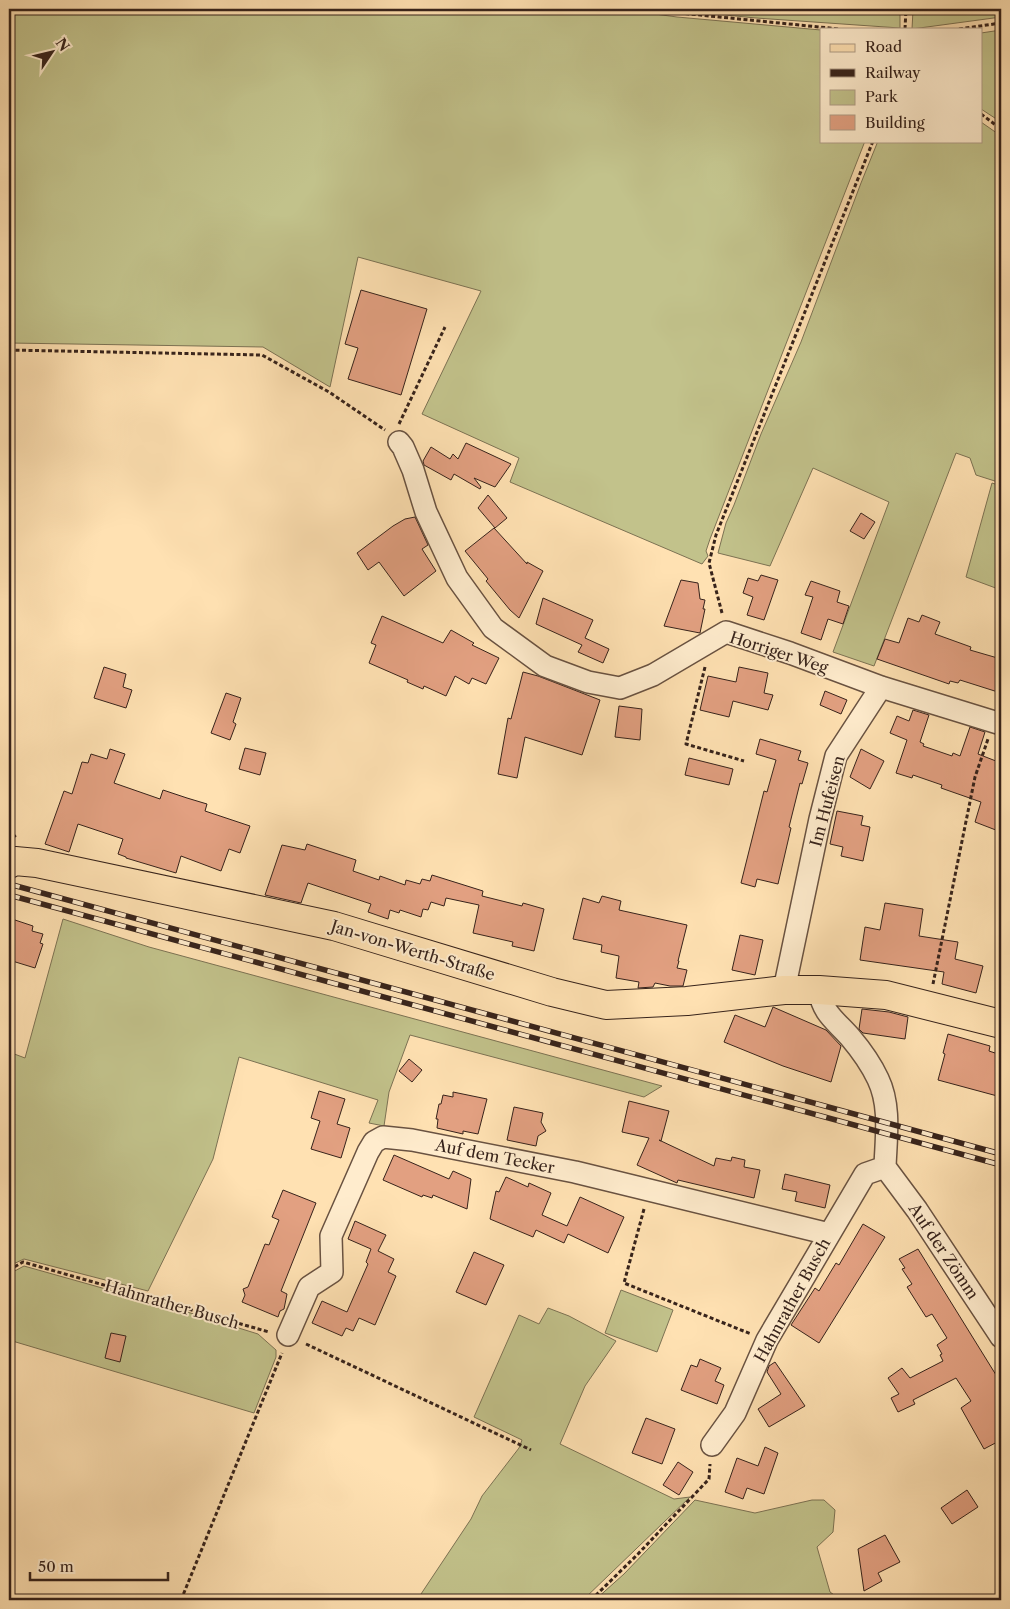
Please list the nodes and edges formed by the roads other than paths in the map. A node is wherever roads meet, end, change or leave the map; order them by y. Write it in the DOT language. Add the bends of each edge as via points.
graph roads {
  1 [pos="396,439"];
  2 [pos="881,687"];
  3 [pos="998,723"];
  4 [pos="11,860"];
  5 [pos="784,990"];
  6 [pos="819,990"];
  7 [pos="1001,1024"];
  8 [pos="885,1167"];
  9 [pos="829,1234"];
  10 [pos="287,1337"];
  11 [pos="1001,1337"];
  12 [pos="712,1445"];
  1 -- 2 [label="street, Horriger Weg" via="403,447 426,512 457,578 493,628 545,666 588,682 620,688 653,675 726,632"];
  2 -- 3 [label="street"];
  2 -- 5 [label="street, Im Hufeisen" via="836,756"];
  4 -- 5 [label="main road, Jan-von-Werth-Straße" via="334,926 552,992 606,1005 687,1001"];
  5 -- 6 [label="main road, Jan-von-Werth-Straße"];
  6 -- 7 [label="main road, Jan-von-Werth-Straße" via="886,995"];
  6 -- 8 [label="street" via="827,1013 869,1062 884,1092"];
  8 -- 9 [label="street, Hahnrather Busch" via="865,1174"];
  8 -- 11 [label="street, Auf der Zömm"];
  9 -- 10 [label="street, Auf dem Tecker" via="575,1172 383,1137 374,1142 368,1152 331,1236 332,1272 309,1287"];
  9 -- 12 [label="street, Hahnrather Busch" via="767,1340 734,1413"];
}
